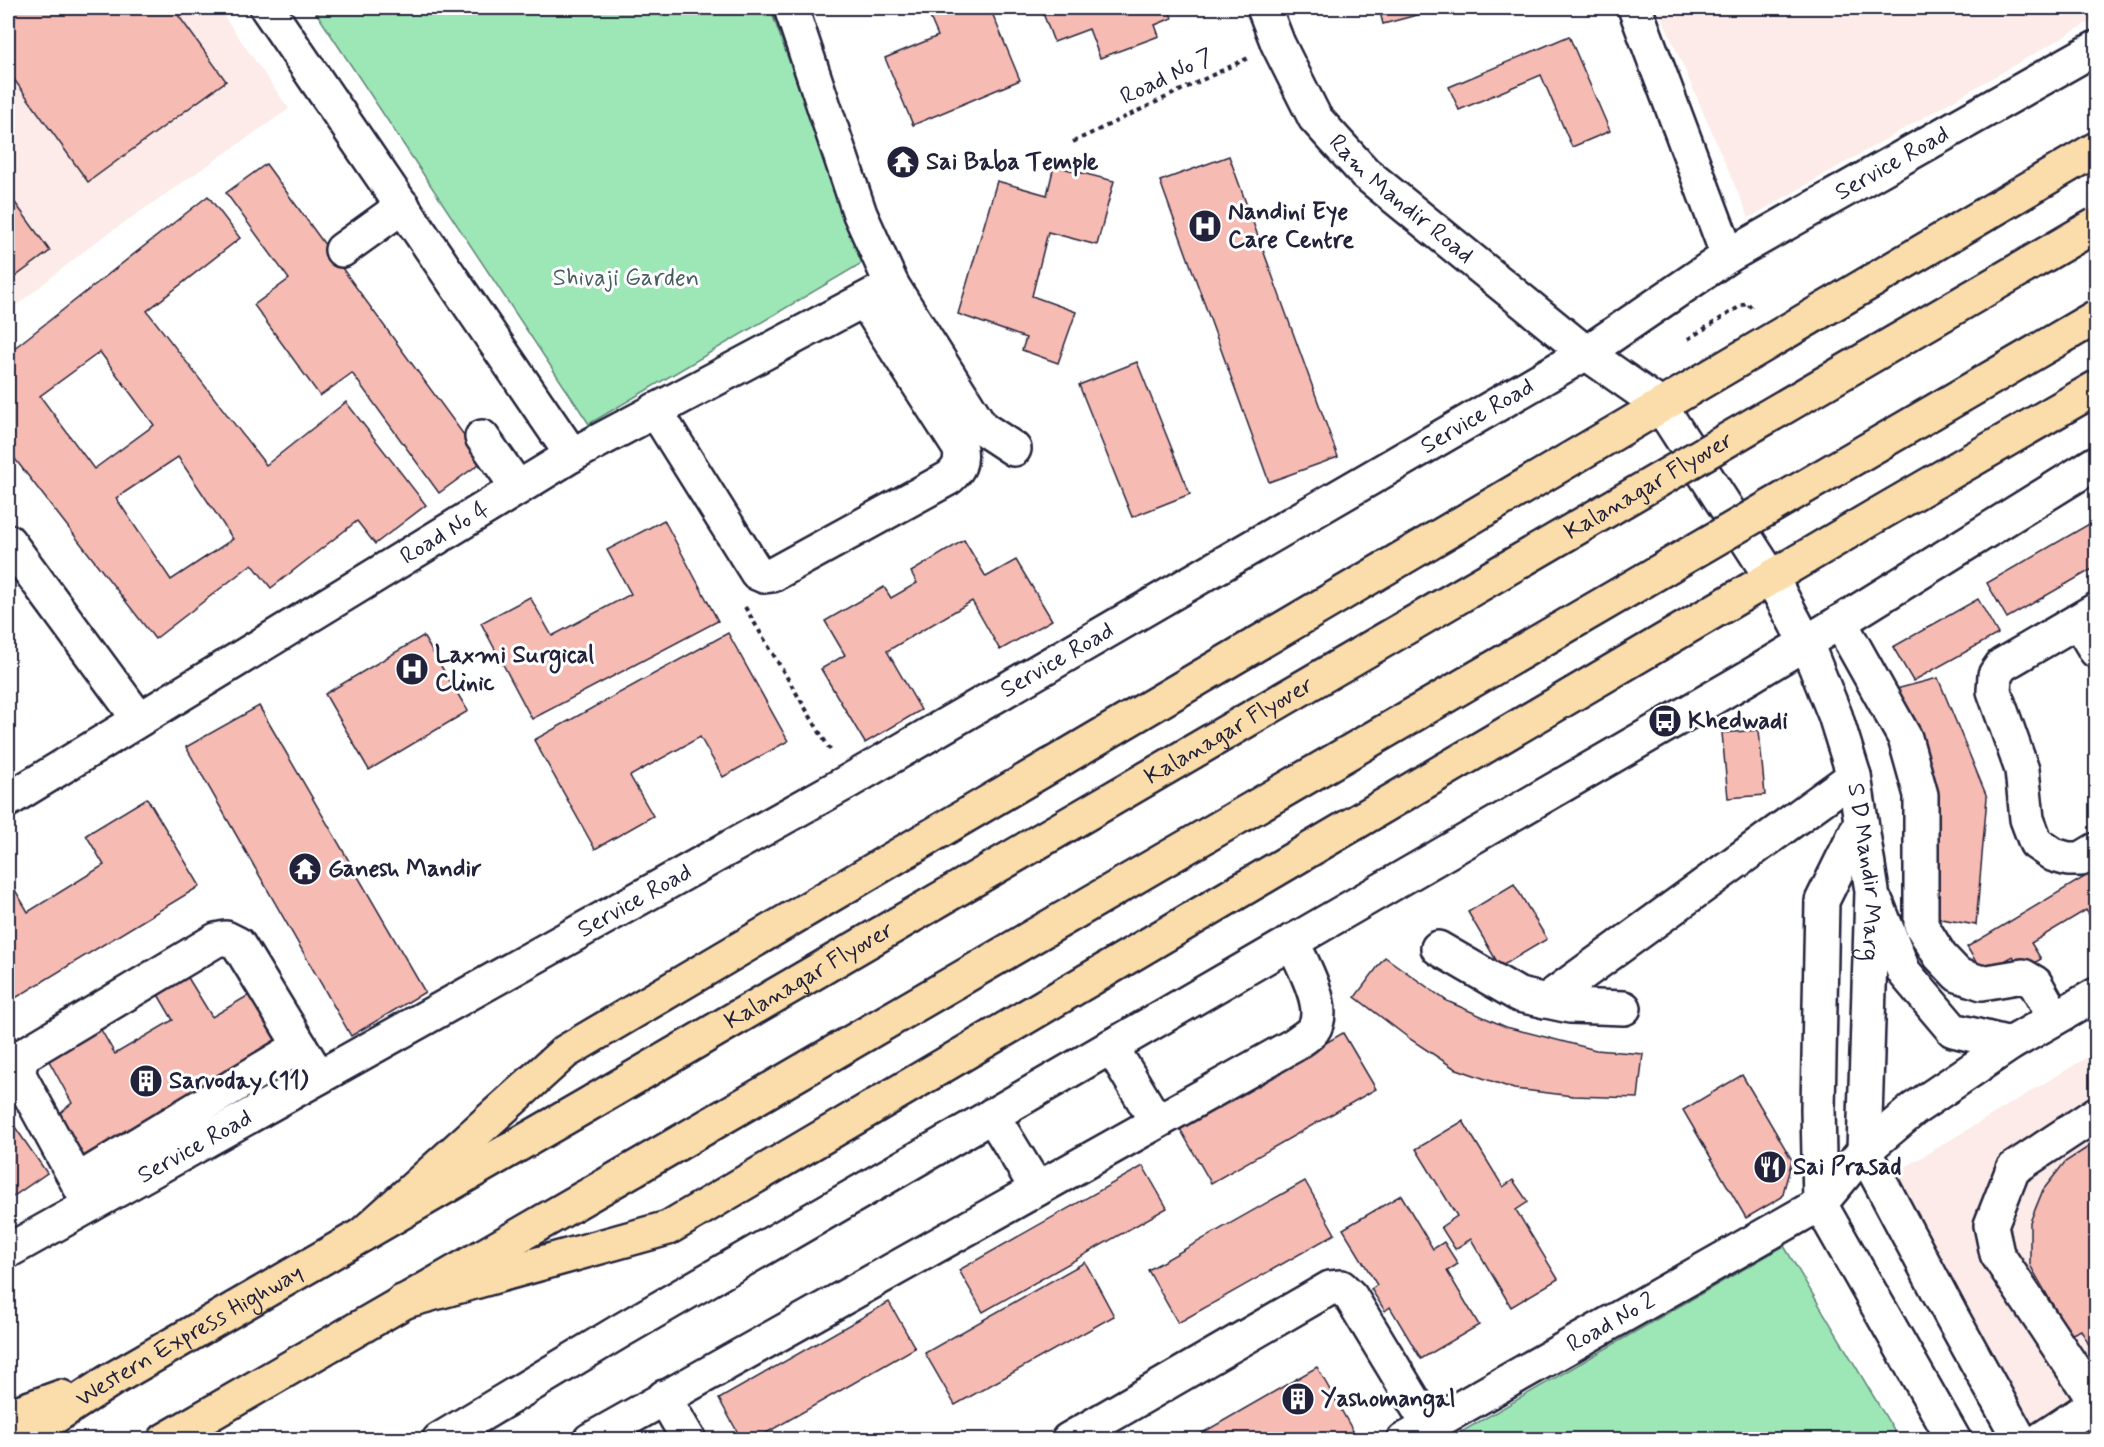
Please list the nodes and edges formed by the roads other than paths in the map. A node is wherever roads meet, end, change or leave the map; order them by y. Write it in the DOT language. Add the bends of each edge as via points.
graph roads {
  1 [pos="267,8"];
  2 [pos="791,8"];
  3 [pos="1264,8"];
  4 [pos="1635,8"];
  5 [pos="2097,48"];
  6 [pos="2097,149"];
  7 [pos="403,206"];
  8 [pos="2097,225"];
  9 [pos="342,250"];
  10 [pos="1728,256"];
  11 [pos="879,293"];
  12 [pos="2097,316"];
  13 [pos="1586,353"];
  14 [pos="2097,388"];
  15 [pos="1660,405"];
  16 [pos="655,411"];
  17 [pos="482,437"];
  18 [pos="1014,449"];
  19 [pos="572,455"];
  20 [pos="2097,463"];
  21 [pos="518,488"];
  22 [pos="8,541"];
  23 [pos="1771,577"];
  24 [pos="2087,616"];
  25 [pos="1840,622"];
  26 [pos="1806,643"];
  27 [pos="2097,651"];
  28 [pos="138,718"];
  29 [pos="1854,776"];
  30 [pos="8,800"];
  31 [pos="1861,822"];
  32 [pos="2097,850"];
  33 [pos="1872,891"];
  34 [pos="1292,941"];
  35 [pos="1438,948"];
  36 [pos="2097,995"];
  37 [pos="1545,1000"];
  38 [pos="1624,1008"];
  39 [pos="2055,1018"];
  40 [pos="2010,1044"];
  41 [pos="300,1046"];
  42 [pos="1111,1047"];
  43 [pos="319,1077"];
  44 [pos="2097,1114"];
  45 [pos="992,1115"];
  46 [pos="1156,1121"];
  47 [pos="183,1135"];
  48 [pos="1864,1151"];
  49 [pos="1037,1189"];
  50 [pos="83,1193"];
  51 [pos="1820,1204"];
  52 [pos="362,1235"];
  53 [pos="8,1251"];
  54 [pos="402,1302"];
  55 [pos="111,1380"];
  56 [pos="664,1397"];
  57 [pos="2096,1403"];
  58 [pos="8,1416"];
  59 [pos="1416,1433"];
  60 [pos="19,1440"];
  61 [pos="165,1440"];
  62 [pos="439,1440"];
  63 [pos="590,1440"];
  64 [pos="689,1440"];
  65 [pos="1068,1440"];
  66 [pos="1954,1440"];
  67 [pos="2020,1440"];
  68 [pos="2040,1440"];
  1 -- 7 [label="street"];
  2 -- 11 [label="street" via="860,214"];
  3 -- 13 [label="street, Ram Mandir Road" via="1315,118 1365,173"];
  4 -- 10 [label="street"];
  5 -- 10 [label="street, Service Road"];
  6 -- 15 [label="highway"];
  7 -- 9 [label="street"];
  7 -- 19 [label="street"];
  8 -- 52 [label="highway, Kalanagar Flyover, bridge"];
  10 -- 13 [label="street, Service Road"];
  11 -- 16 [label="street, Road No 4"];
  11 -- 16 [label="street" via="960,449 958,469 949,478 772,574 757,573"];
  11 -- 18 [label="street" via="982,428"];
  12 -- 54 [label="highway, bridge"];
  13 -- 15 [label="street, S D Mandir Marg"];
  13 -- 43 [label="street, Service Road" via="849,781"];
  14 -- 23 [label="highway"];
  15 -- 23 [label="street, S D Mandir Marg"];
  15 -- 52 [label="highway" via="565,1052"];
  16 -- 19 [label="street, Road No 4"];
  17 -- 21 [label="street"];
  19 -- 21 [label="street, Road No 4"];
  20 -- 25 [label="street"];
  21 -- 28 [label="street, Road No 4"];
  22 -- 28 [label="street"];
  23 -- 26 [label="street, S D Mandir Marg"];
  23 -- 54 [label="highway" via="668,1228"];
  24 -- 27 [label="street"];
  24 -- 32 [label="street" via="2002,665 1995,675 1994,691 2022,770 2027,819 2036,843 2068,859 2081,859"];
  25 -- 26 [label="street"];
  25 -- 39 [label="street" via="1905,738 1921,795 1921,925 1940,956 1959,975 1982,983 2023,976 2035,983"];
  26 -- 29 [label="street, S D Mandir Marg"];
  26 -- 34 [label="street"];
  28 -- 30 [label="street, Road No 4"];
  29 -- 31 [label="street, S D Mandir Marg"];
  29 -- 37 [label="street"];
  31 -- 33 [label="street, S D Mandir Marg"];
  31 -- 51 [label="street" via="1822,901"];
  33 -- 40 [label="street" via="1904,972 1953,1030"];
  33 -- 48 [label="street, S D Mandir Marg"];
  34 -- 42 [label="street"];
  34 -- 46 [label="street" via="1319,1004 1318,1021 1312,1032"];
  35 -- 37 [label="street" via="1519,995"];
  36 -- 39 [label="street"];
  37 -- 38 [label="street" via="1570,1006"];
  39 -- 40 [label="street"];
  40 -- 48 [label="street" via="1914,1109"];
  41 -- 43 [label="street"];
  41 -- 47 [label="street"];
  41 -- 50 [label="street" via="238,944 226,938 216,940 24,1055 20,1075"];
  42 -- 45 [label="street"];
  42 -- 46 [label="street"];
  43 -- 47 [label="street, Service Road"];
  44 -- 57 [label="street" via="2013,1169 1990,1225 1997,1254"];
  45 -- 49 [label="street"];
  45 -- 62 [label="street"];
  46 -- 49 [label="street"];
  47 -- 50 [label="street, Service Road"];
  48 -- 51 [label="street"];
  48 -- 67 [label="street, S D Mandir Marg"];
  49 -- 56 [label="street"];
  50 -- 53 [label="street, Service Road"];
  51 -- 59 [label="street, Road No 2"];
  51 -- 66 [label="street"];
  52 -- 55 [label="highway, Western Express Highway"];
  54 -- 61 [label="highway"];
  55 -- 58 [label="highway"];
  55 -- 60 [label="highway, Western Express Highway"];
  56 -- 63 [label="street"];
  56 -- 64 [label="street"];
  57 -- 68 [label="street"];
  59 -- 65 [label="street" via="1350,1297 1341,1287 1330,1288"];
}
